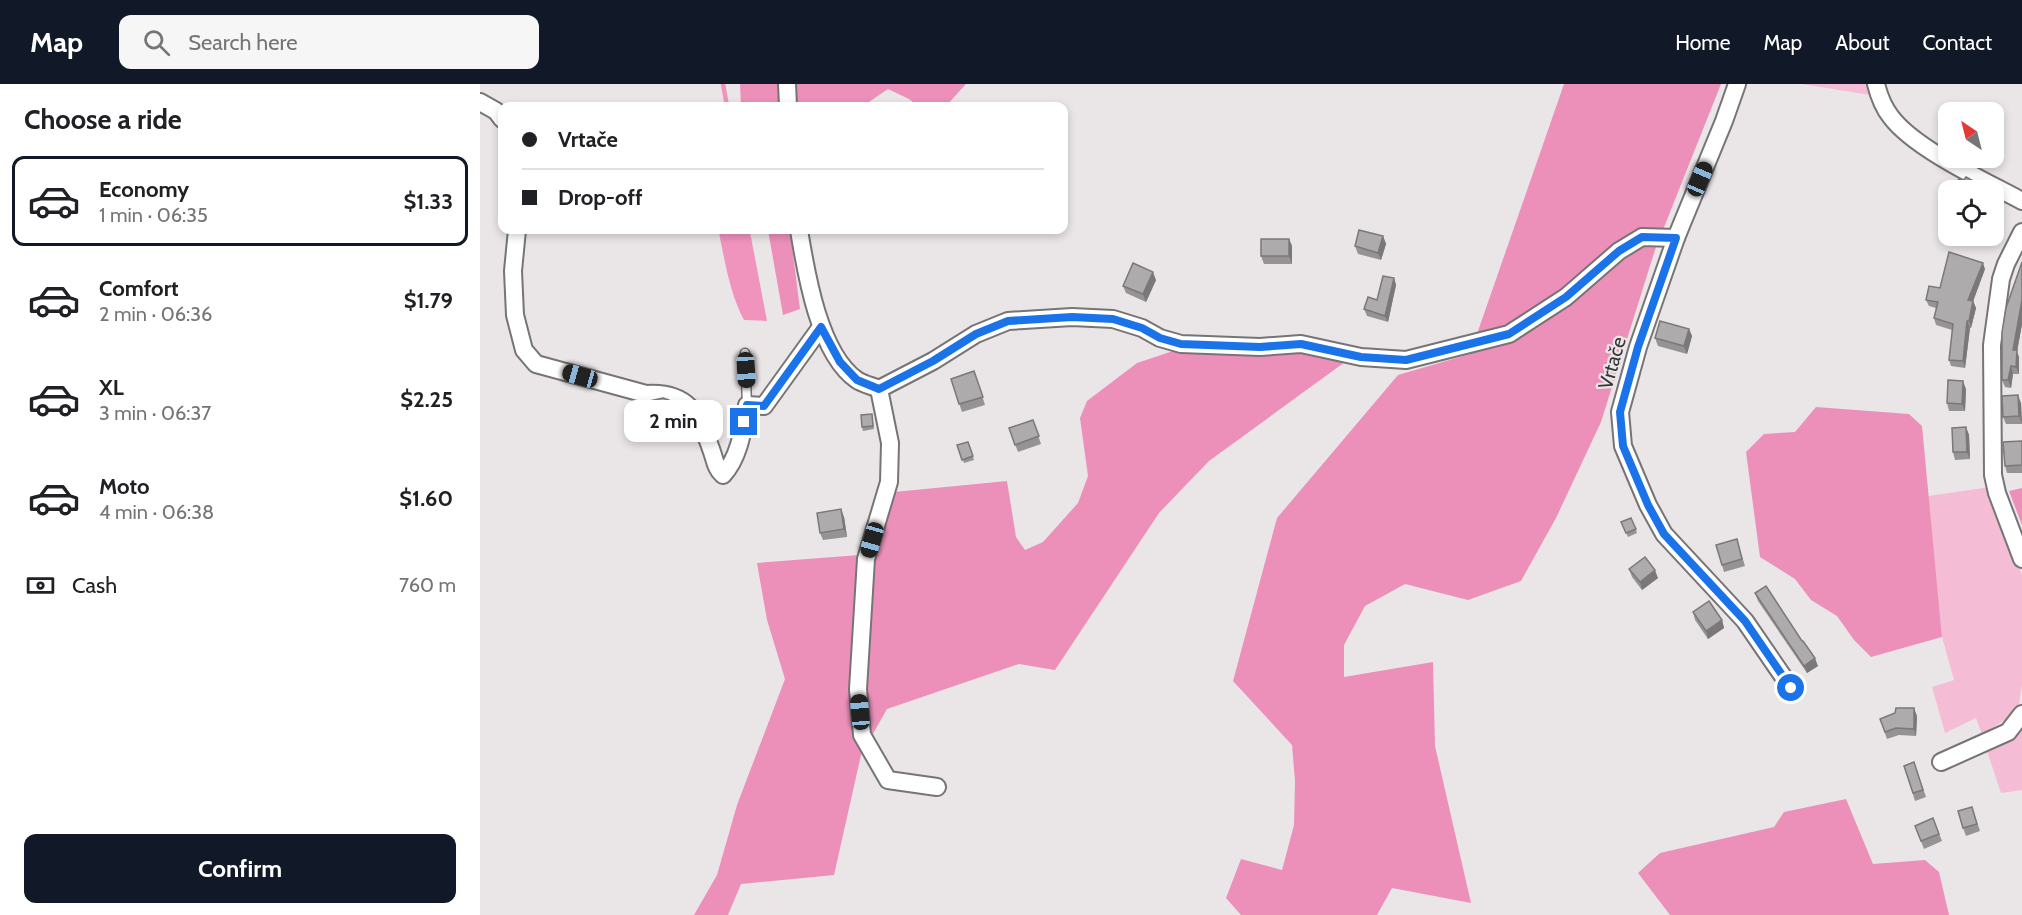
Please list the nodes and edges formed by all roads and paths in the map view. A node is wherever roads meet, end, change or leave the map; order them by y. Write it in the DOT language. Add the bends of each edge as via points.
graph roads {
  1 [pos="787,84"];
  2 [pos="1737,84"];
  3 [pos="1876,84"];
  4 [pos="480,102"];
  5 [pos="788,102"];
  6 [pos="498,114"];
  7 [pos="2022,201"];
  8 [pos="2022,232"];
  9 [pos="517,234"];
  10 [pos="800,234"];
  11 [pos="1676,238"];
  12 [pos="821,327"];
  13 [pos="745,353"];
  14 [pos="879,389"];
  15 [pos="747,405"];
  16 [pos="2022,559"];
  17 [pos="1791,688"];
  18 [pos="2022,714"];
  19 [pos="1941,762"];
  20 [pos="937,787"];
  1 -- 5 [label="street"];
  2 -- 11 [label="street, Vrtače"];
  3 -- 7 [label="street" via="1881,102 1903,131"];
  4 -- 6 [label="street"];
  8 -- 16 [label="street" via="2001,279 1992,357 1993,475"];
  9 -- 15 [label="street" via="515,315 524,350 536,364 646,394 663,393 682,399 698,417 717,470 723,475 731,466 741,438"];
  10 -- 12 [label="street"];
  11 -- 14 [label="street" via="1642,237 1619,251 1566,297 1509,334 1406,360 1361,357 1301,344 1181,344 1113,319 1072,317 1008,321 976,334"];
  11 -- 17 [label="street, Vrtače" via="1620,412 1623,446 1664,534 1745,621"];
  12 -- 14 [label="street" via="840,362 857,380"];
  12 -- 15 [label="street" via="764,406"];
  13 -- 15 [label="lane"];
  14 -- 20 [label="street" via="890,443 888,482 866,559 858,688 862,735 888,780"];
  18 -- 19 [label="street" via="2008,732"];
}
